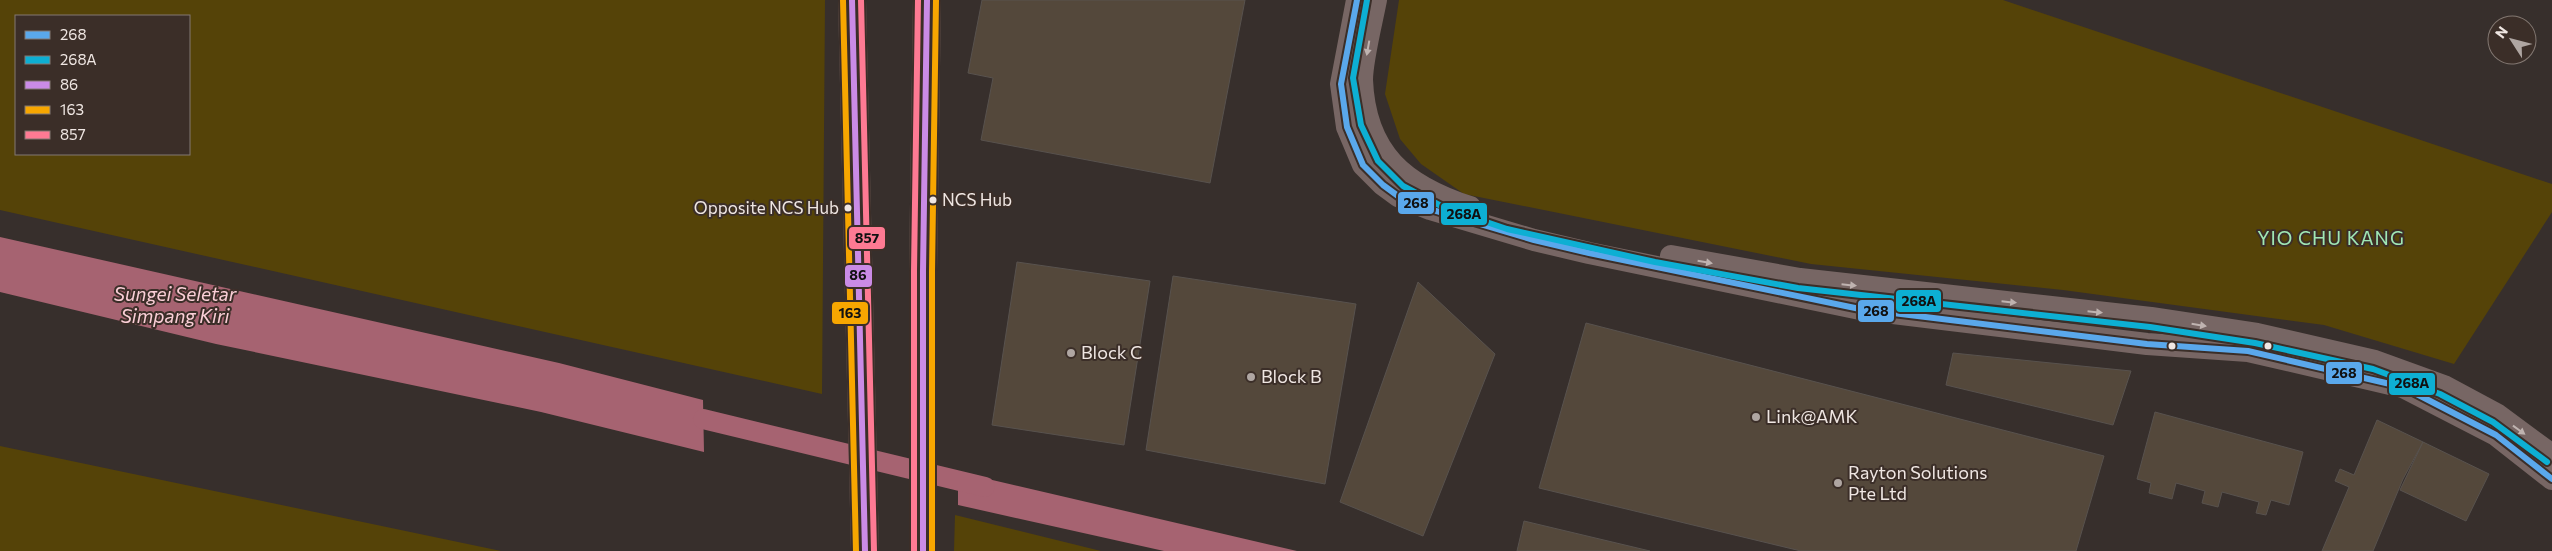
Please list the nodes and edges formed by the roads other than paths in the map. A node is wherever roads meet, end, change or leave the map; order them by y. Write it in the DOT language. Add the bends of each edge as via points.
graph roads {
  1 [pos="852,0"];
  2 [pos="927,0"];
  3 [pos="1357,0"];
  4 [pos="1376,0"];
  5 [pos="2552,455"];
  6 [pos="2552,479"];
  7 [pos="866,551"];
  8 [pos="923,551"];
  1 -- 7 [label="main road"];
  2 -- 8 [label="main road"];
  3 -- 6 [label="street" via="1340,84 1347,128 1363,165 1383,186 1430,210 1589,253 1860,309 2147,344 2248,351 2403,388 2496,435"];
  4 -- 5 [label="street, one-way" via="1362,79 1369,122 1385,156 1409,180 1448,200 1509,220 1648,251 1800,279 2151,318 2257,334 2375,361 2444,386 2498,415"];
}
